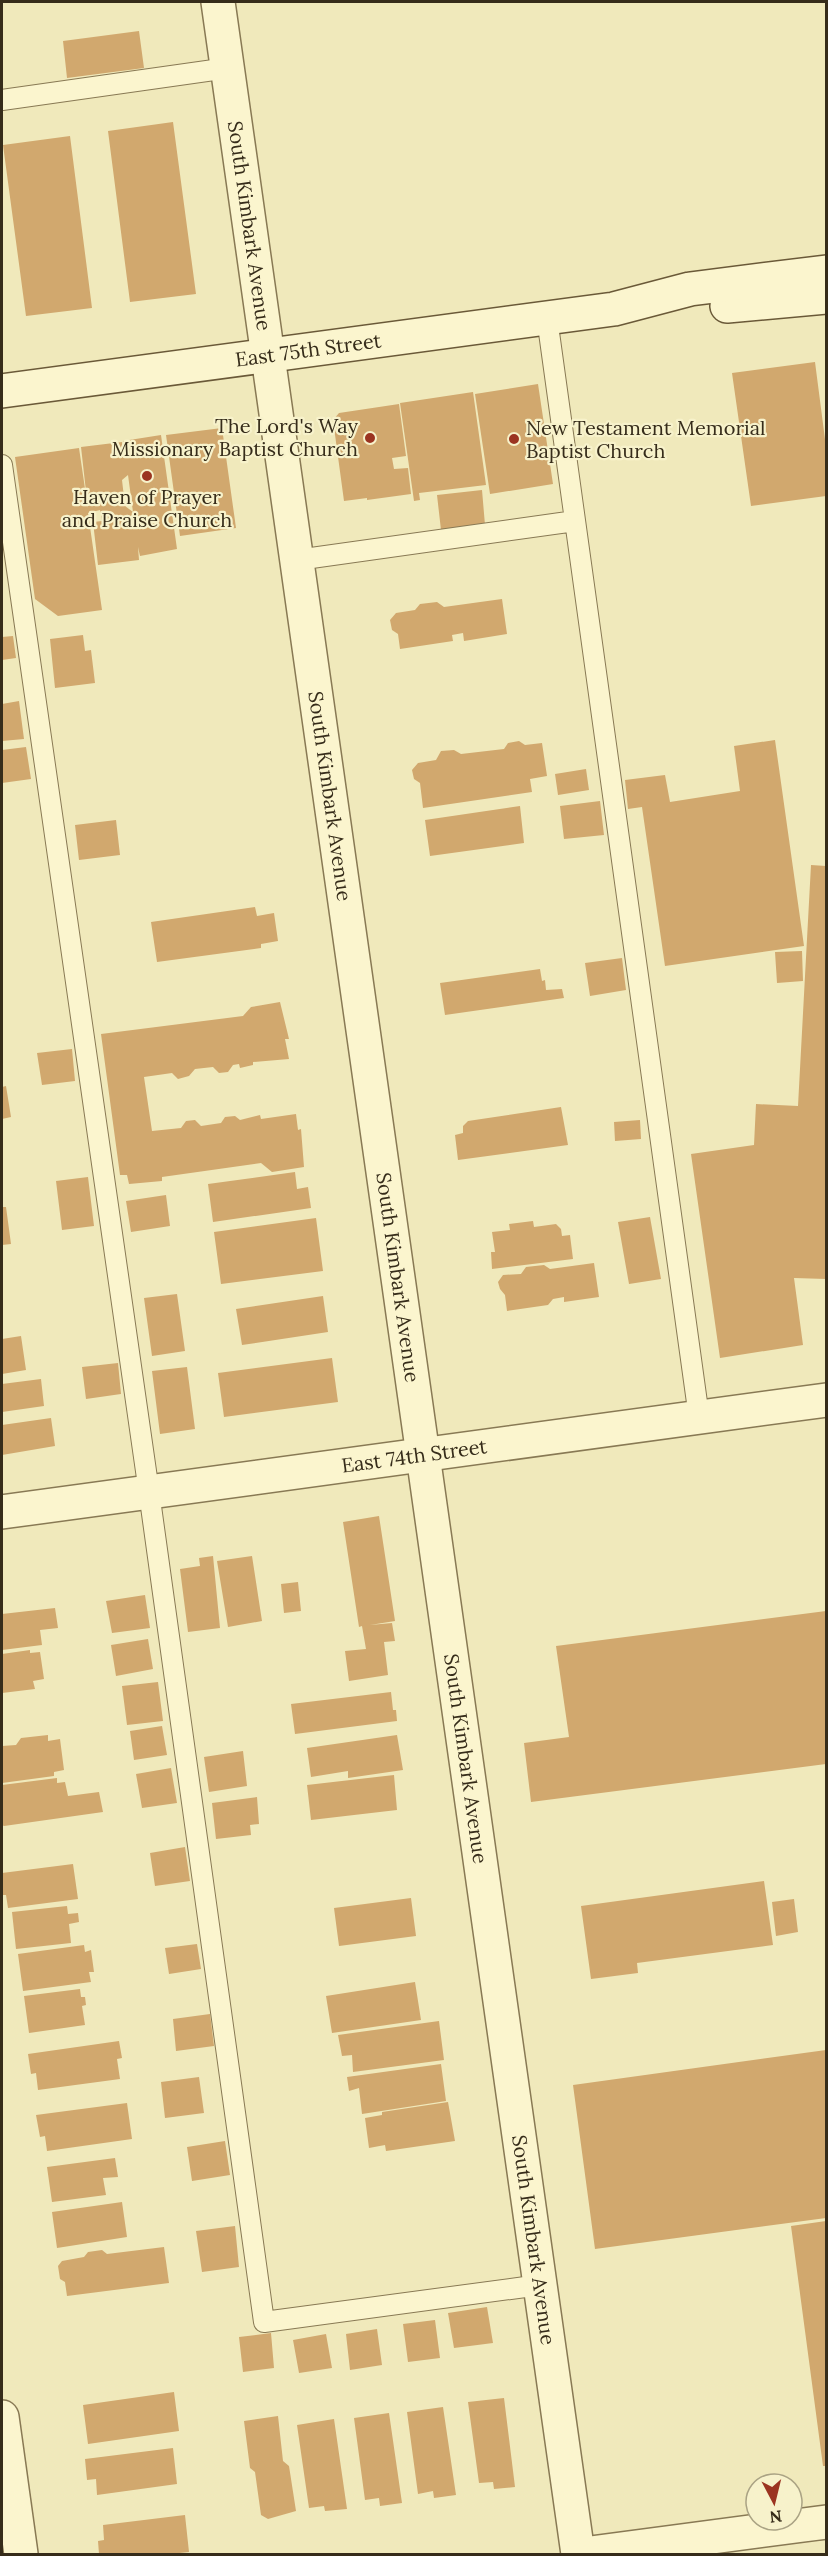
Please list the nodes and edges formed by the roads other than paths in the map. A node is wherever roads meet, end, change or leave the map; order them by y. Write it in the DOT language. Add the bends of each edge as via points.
graph roads {
  1 [pos="218,2"];
  2 [pos="228,68"];
  3 [pos="2,100"];
  4 [pos="826,272"];
  5 [pos="826,297"];
  6 [pos="614,309"];
  7 [pos="547,318"];
  8 [pos="268,356"];
  9 [pos="2,391"];
  10 [pos="2,465"];
  11 [pos="575,521"];
  12 [pos="297,560"];
  13 [pos="826,1400"];
  14 [pos="699,1418"];
  15 [pos="423,1456"];
  16 [pos="149,1492"];
  17 [pos="2,1512"];
  18 [pos="540,2286"];
  19 [pos="2,2416"];
  20 [pos="826,2522"];
  21 [pos="21,2554"];
  22 [pos="578,2554"];
  23 [pos="583,2554"];
  1 -- 2 [label="street, South Kimbark Avenue"];
  2 -- 3 [label="lane"];
  2 -- 8 [label="street, South Kimbark Avenue"];
  4 -- 6 [label="street, East 75th Street" via="690,290"];
  5 -- 6 [label="street, East 75th Street" via="692,309"];
  6 -- 7 [label="street, East 75th Street"];
  7 -- 8 [label="street, East 75th Street"];
  7 -- 11 [label="lane"];
  8 -- 9 [label="street, East 75th Street"];
  8 -- 12 [label="street, South Kimbark Avenue"];
  10 -- 16 [label="lane"];
  11 -- 12 [label="lane"];
  11 -- 14 [label="lane"];
  12 -- 15 [label="street, South Kimbark Avenue"];
  13 -- 14 [label="street, East 74th Street"];
  14 -- 15 [label="street, East 74th Street"];
  15 -- 16 [label="street, East 74th Street"];
  15 -- 18 [label="street, South Kimbark Avenue"];
  16 -- 17 [label="street, East 74th Street"];
  16 -- 18 [label="lane" via="264,2322"];
  18 -- 22 [label="street, South Kimbark Avenue"];
  19 -- 21 [label="street"];
  20 -- 23 [label="street"];
}
